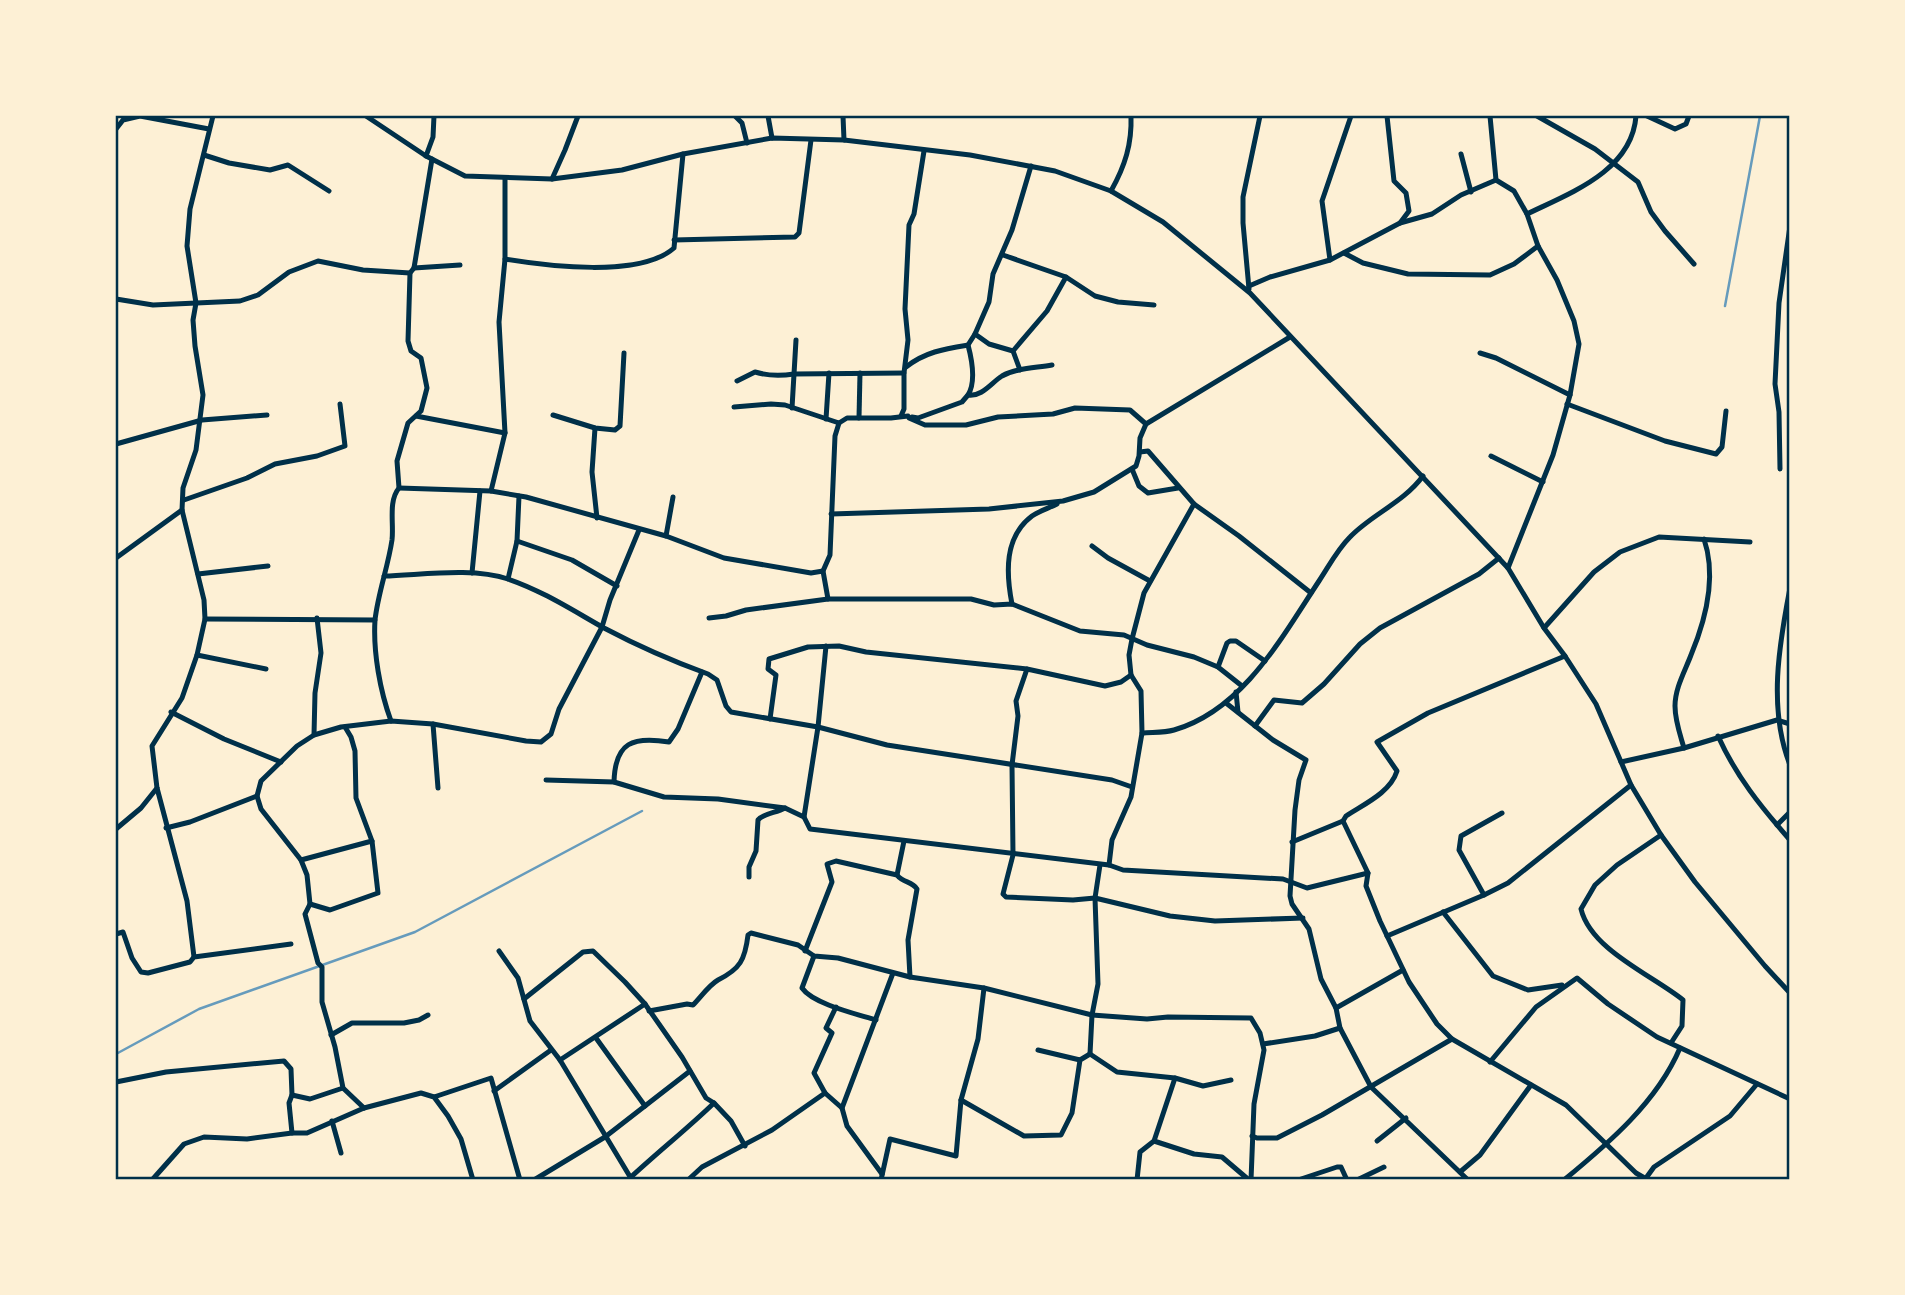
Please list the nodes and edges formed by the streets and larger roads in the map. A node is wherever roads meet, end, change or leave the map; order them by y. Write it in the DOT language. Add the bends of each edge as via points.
graph roads {
  1 [pos="139,116"];
  2 [pos="213,116"];
  3 [pos="366,116"];
  4 [pos="433,116"];
  5 [pos="578,116"];
  6 [pos="735,116"];
  7 [pos="768,116"];
  8 [pos="843,116"];
  9 [pos="1131,116"];
  10 [pos="1260,116"];
  11 [pos="1351,116"];
  12 [pos="1387,116"];
  13 [pos="1493,116"];
  14 [pos="1537,116"];
  15 [pos="1636,116"];
  16 [pos="1647,116"];
  17 [pos="1689,116"];
  18 [pos="209,129"];
  19 [pos="116,131"];
  20 [pos="772,138"];
  21 [pos="811,140"];
  22 [pos="844,140"];
  23 [pos="747,143"];
  24 [pos="925,151"];
  25 [pos="683,154"];
  26 [pos="1461,154"];
  27 [pos="204,155"];
  28 [pos="429,158"];
  29 [pos="1615,162"];
  30 [pos="1031,166"];
  31 [pos="505,178"];
  32 [pos="552,179"];
  33 [pos="1496,180"];
  34 [pos="330,191"];
  35 [pos="1111,191"];
  36 [pos="1471,192"];
  37 [pos="1527,214"];
  38 [pos="1400,223"];
  39 [pos="1790,226"];
  40 [pos="674,240"];
  41 [pos="1538,246"];
  42 [pos="1344,253"];
  43 [pos="1003,254"];
  44 [pos="505,259"];
  45 [pos="1330,260"];
  46 [pos="1694,264"];
  47 [pos="460,265"];
  48 [pos="412,270"];
  49 [pos="1066,277"];
  50 [pos="1249,286"];
  51 [pos="1250,293"];
  52 [pos="116,299"];
  53 [pos="196,303"];
  54 [pos="1154,305"];
  55 [pos="1779,313"];
  56 [pos="1790,315"];
  57 [pos="975,334"];
  58 [pos="1290,337"];
  59 [pos="796,340"];
  60 [pos="968,345"];
  61 [pos="1013,351"];
  62 [pos="624,353"];
  63 [pos="1480,353"];
  64 [pos="1052,365"];
  65 [pos="905,370"];
  66 [pos="1020,370"];
  67 [pos="829,373"];
  68 [pos="860,373"];
  69 [pos="794,374"];
  70 [pos="737,381"];
  71 [pos="968,395"];
  72 [pos="1570,395"];
  73 [pos="340,404"];
  74 [pos="1567,404"];
  75 [pos="734,407"];
  76 [pos="792,408"];
  77 [pos="1726,411"];
  78 [pos="267,415"];
  79 [pos="553,415"];
  80 [pos="416,416"];
  81 [pos="904,416"];
  82 [pos="859,418"];
  83 [pos="826,419"];
  84 [pos="202,420"];
  85 [pos="839,422"];
  86 [pos="1146,424"];
  87 [pos="595,428"];
  88 [pos="505,433"];
  89 [pos="116,444"];
  90 [pos="1140,452"];
  91 [pos="1491,456"];
  92 [pos="1132,468"];
  93 [pos="1780,470"];
  94 [pos="1423,476"];
  95 [pos="1543,482"];
  96 [pos="399,488"];
  97 [pos="1178,488"];
  98 [pos="480,491"];
  99 [pos="491,491"];
  100 [pos="519,496"];
  101 [pos="673,497"];
  102 [pos="184,500"];
  103 [pos="1063,501"];
  104 [pos="1194,504"];
  105 [pos="182,510"];
  106 [pos="831,514"];
  107 [pos="597,518"];
  108 [pos="639,530"];
  109 [pos="666,536"];
  110 [pos="1704,539"];
  111 [pos="517,541"];
  112 [pos="1750,542"];
  113 [pos="1092,546"];
  114 [pos="116,558"];
  115 [pos="1499,558"];
  116 [pos="268,566"];
  117 [pos="1508,568"];
  118 [pos="823,571"];
  119 [pos="472,573"];
  120 [pos="198,574"];
  121 [pos="384,576"];
  122 [pos="508,579"];
  123 [pos="1150,581"];
  124 [pos="617,586"];
  125 [pos="1790,587"];
  126 [pos="1311,593"];
  127 [pos="828,599"];
  128 [pos="1012,604"];
  129 [pos="317,618"];
  130 [pos="709,618"];
  131 [pos="205,619"];
  132 [pos="376,620"];
  133 [pos="602,627"];
  134 [pos="1544,628"];
  135 [pos="1132,639"];
  136 [pos="826,646"];
  137 [pos="197,655"];
  138 [pos="1565,656"];
  139 [pos="1265,661"];
  140 [pos="1218,667"];
  141 [pos="266,669"];
  142 [pos="1027,669"];
  143 [pos="702,672"];
  144 [pos="1131,675"];
  145 [pos="1124,681"];
  146 [pos="1242,686"];
  147 [pos="1141,691"];
  148 [pos="1236,692"];
  149 [pos="1226,703"];
  150 [pos="171,712"];
  151 [pos="1238,712"];
  152 [pos="769,719"];
  153 [pos="1777,720"];
  154 [pos="391,721"];
  155 [pos="433,724"];
  156 [pos="1790,724"];
  157 [pos="1255,726"];
  158 [pos="345,727"];
  159 [pos="818,727"];
  160 [pos="1142,733"];
  161 [pos="314,735"];
  162 [pos="1718,736"];
  163 [pos="1684,748"];
  164 [pos="281,762"];
  165 [pos="1621,762"];
  166 [pos="1012,765"];
  167 [pos="1790,765"];
  168 [pos="546,780"];
  169 [pos="614,782"];
  170 [pos="1632,785"];
  171 [pos="157,788"];
  172 [pos="438,788"];
  173 [pos="1132,788"];
  174 [pos="257,796"];
  175 [pos="785,808"];
  176 [pos="1790,812"];
  177 [pos="1502,813"];
  178 [pos="804,817"];
  179 [pos="1343,821"];
  180 [pos="1777,825"];
  181 [pos="166,828"];
  182 [pos="116,829"];
  183 [pos="1661,835"];
  184 [pos="1790,839"];
  185 [pos="372,841"];
  186 [pos="904,841"];
  187 [pos="1292,842"];
  188 [pos="1013,855"];
  189 [pos="301,860"];
  190 [pos="1100,865"];
  191 [pos="1109,866"];
  192 [pos="1290,868"];
  193 [pos="1368,873"];
  194 [pos="897,874"];
  195 [pos="1353,876"];
  196 [pos="749,877"];
  197 [pos="1283,878"];
  198 [pos="1291,882"];
  199 [pos="1366,886"];
  200 [pos="1484,895"];
  201 [pos="1095,898"];
  202 [pos="310,904"];
  203 [pos="1443,912"];
  204 [pos="1303,918"];
  205 [pos="116,934"];
  206 [pos="1387,936"];
  207 [pos="291,944"];
  208 [pos="499,951"];
  209 [pos="805,951"];
  210 [pos="814,956"];
  211 [pos="194,957"];
  212 [pos="1403,970"];
  213 [pos="893,973"];
  214 [pos="910,977"];
  215 [pos="1566,985"];
  216 [pos="984,988"];
  217 [pos="1790,992"];
  218 [pos="524,999"];
  219 [pos="645,1004"];
  220 [pos="836,1007"];
  221 [pos="1336,1008"];
  222 [pos="649,1011"];
  223 [pos="428,1015"];
  224 [pos="1092,1015"];
  225 [pos="876,1020"];
  226 [pos="1340,1028"];
  227 [pos="331,1035"];
  228 [pos="596,1038"];
  229 [pos="1452,1040"];
  230 [pos="1671,1043"];
  231 [pos="1263,1044"];
  232 [pos="1680,1048"];
  233 [pos="551,1050"];
  234 [pos="1038,1050"];
  235 [pos="1090,1054"];
  236 [pos="560,1060"];
  237 [pos="1080,1060"];
  238 [pos="1490,1062"];
  239 [pos="690,1070"];
  240 [pos="1175,1078"];
  241 [pos="1231,1080"];
  242 [pos="116,1082"];
  243 [pos="1757,1084"];
  244 [pos="1531,1085"];
  245 [pos="1371,1087"];
  246 [pos="343,1088"];
  247 [pos="494,1091"];
  248 [pos="825,1093"];
  249 [pos="292,1095"];
  250 [pos="434,1097"];
  251 [pos="1790,1099"];
  252 [pos="961,1100"];
  253 [pos="713,1103"];
  254 [pos="645,1106"];
  255 [pos="364,1108"];
  256 [pos="842,1108"];
  257 [pos="1406,1118"];
  258 [pos="332,1121"];
  259 [pos="292,1133"];
  260 [pos="1252,1136"];
  261 [pos="606,1137"];
  262 [pos="1377,1141"];
  263 [pos="1154,1142"];
  264 [pos="1606,1144"];
  265 [pos="746,1146"];
  266 [pos="341,1153"];
  267 [pos="1384,1167"];
  268 [pos="1460,1172"];
  269 [pos="1636,1173"];
  270 [pos="882,1177"];
  271 [pos="631,1179"];
  272 [pos="1647,1179"];
  273 [pos="152,1180"];
  274 [pos="472,1180"];
  275 [pos="520,1180"];
  276 [pos="534,1180"];
  277 [pos="688,1180"];
  278 [pos="1137,1180"];
  279 [pos="1250,1180"];
  280 [pos="1298,1180"];
  281 [pos="1347,1180"];
  282 [pos="1357,1180"];
  283 [pos="1468,1180"];
  284 [pos="1564,1180"];
  285 [pos="1632,1180"];
  1 -- 18 [label="street"];
  1 -- 19 [label="street" via="123,120"];
  2 -- 18 [label="street"];
  3 -- 28 [label="street"];
  4 -- 28 [label="street"];
  5 -- 32 [label="street"];
  6 -- 23 [label="street" via="742,123"];
  7 -- 20 [label="street"];
  8 -- 22 [label="street"];
  9 -- 35 [label="street" via="1124,168"];
  10 -- 50 [label="street" via="1243,197"];
  11 -- 45 [label="street" via="1322,201"];
  12 -- 38 [label="street" via="1394,181 1406,193 1409,211"];
  13 -- 33 [label="street"];
  14 -- 29 [label="street"];
  15 -- 29 [label="street" via="1635,130"];
  16 -- 17 [label="street" via="1675,129 1686,124"];
  18 -- 27 [label="street"];
  20 -- 21 [label="street"];
  20 -- 23 [label="street"];
  21 -- 22 [label="street"];
  21 -- 40 [label="street" via="795,237"];
  22 -- 24 [label="street"];
  23 -- 25 [label="street"];
  24 -- 30 [label="street"];
  24 -- 65 [label="street" via="909,225"];
  25 -- 32 [label="street" via="622,170"];
  25 -- 40 [label="street"];
  26 -- 36 [label="street"];
  27 -- 34 [label="street" via="270,170 288,165"];
  27 -- 53 [label="street" via="190,209 187,246"];
  28 -- 31 [label="street" via="465,176"];
  28 -- 48 [label="street"];
  29 -- 37 [label="street" via="1573,192"];
  29 -- 46 [label="street" via="1638,182 1651,212"];
  30 -- 35 [label="street"];
  30 -- 43 [label="street"];
  31 -- 32 [label="street"];
  31 -- 44 [label="street"];
  33 -- 36 [label="street"];
  33 -- 37 [label="street" via="1514,191"];
  35 -- 51 [label="street" via="1163,222"];
  36 -- 38 [label="street" via="1432,214"];
  37 -- 41 [label="street"];
  38 -- 42 [label="street"];
  39 -- 55 [label="street"];
  40 -- 44 [label="street" via="669,253 650,261 602,267"];
  41 -- 42 [label="street" via="1490,275 1408,274 1363,264"];
  41 -- 72 [label="street" via="1557,280 1579,344"];
  42 -- 45 [label="street"];
  43 -- 49 [label="street"];
  43 -- 57 [label="street"];
  44 -- 88 [label="street" via="499,321"];
  45 -- 50 [label="street"];
  47 -- 48 [label="street"];
  48 -- 53 [label="street" via="363,270 318,261 289,272 258,295 240,301"];
  48 -- 80 [label="street" via="409,348 421,358 427,388"];
  49 -- 54 [label="street" via="1095,296"];
  49 -- 61 [label="street" via="1047,311"];
  50 -- 51 [label="street"];
  51 -- 58 [label="street"];
  52 -- 53 [label="street" via="153,305"];
  53 -- 84 [label="street" via="194,346 203,395"];
  55 -- 56 [label="street"];
  55 -- 93 [label="street" via="1775,384"];
  57 -- 60 [label="street"];
  57 -- 61 [label="street"];
  58 -- 86 [label="street"];
  58 -- 94 [label="street"];
  59 -- 69 [label="street"];
  60 -- 65 [label="street" via="929,353"];
  60 -- 71 [label="street" via="973,387"];
  61 -- 66 [label="street"];
  62 -- 87 [label="street" via="620,426 615,430"];
  63 -- 72 [label="street"];
  64 -- 66 [label="street"];
  65 -- 68 [label="street"];
  65 -- 81 [label="street"];
  66 -- 71 [label="street" via="1004,374 981,393"];
  67 -- 68 [label="street"];
  67 -- 69 [label="street"];
  67 -- 83 [label="street"];
  68 -- 82 [label="street"];
  69 -- 70 [label="street" via="755,372"];
  69 -- 76 [label="street"];
  71 -- 81 [label="street" via="934,413"];
  72 -- 74 [label="street"];
  73 -- 102 [label="street" via="345,446 275,464"];
  74 -- 77 [label="street" via="1665,441 1716,454 1722,447"];
  74 -- 95 [label="street"];
  75 -- 76 [label="street" via="771,404"];
  76 -- 83 [label="street"];
  78 -- 84 [label="street"];
  79 -- 87 [label="street"];
  80 -- 88 [label="street"];
  80 -- 96 [label="street" via="408,423 397,461"];
  81 -- 82 [label="street"];
  81 -- 86 [label="street" via="925,425 966,425 1075,408 1130,410"];
  82 -- 85 [label="street"];
  83 -- 85 [label="street"];
  84 -- 89 [label="street"];
  84 -- 102 [label="street" via="183,488"];
  85 -- 106 [label="street"];
  86 -- 90 [label="street"];
  87 -- 107 [label="street" via="592,472"];
  88 -- 99 [label="street"];
  90 -- 92 [label="street"];
  90 -- 97 [label="street" via="1148,451"];
  91 -- 95 [label="street"];
  92 -- 97 [label="street" via="1139,486 1148,493"];
  92 -- 103 [label="street" via="1094,492"];
  94 -- 115 [label="street"];
  94 -- 126 [label="street" via="1405,497 1350,537"];
  95 -- 117 [label="street"];
  96 -- 98 [label="street"];
  96 -- 121 [label="street" via="394,494"];
  97 -- 104 [label="street"];
  98 -- 99 [label="street"];
  98 -- 119 [label="street"];
  99 -- 100 [label="street"];
  100 -- 107 [label="street"];
  100 -- 111 [label="street"];
  101 -- 109 [label="street"];
  102 -- 105 [label="street"];
  103 -- 106 [label="street" via="989,509"];
  103 -- 128 [label="street" via="1032,516 1011,544"];
  104 -- 123 [label="street"];
  104 -- 126 [label="street"];
  105 -- 114 [label="street"];
  105 -- 120 [label="street"];
  106 -- 118 [label="street" via="830,555"];
  107 -- 108 [label="street"];
  108 -- 109 [label="street"];
  108 -- 124 [label="street"];
  109 -- 118 [label="street" via="724,558 811,573"];
  110 -- 112 [label="street"];
  110 -- 134 [label="street" via="1658,537 1620,552 1594,572"];
  110 -- 163 [label="street" via="1709,587 1704,624 1675,706"];
  111 -- 122 [label="street"];
  111 -- 124 [label="street" via="572,560"];
  113 -- 123 [label="street"];
  115 -- 117 [label="street"];
  115 -- 157 [label="street" via="1479,574 1380,628 1302,703 1275,700"];
  116 -- 120 [label="street"];
  117 -- 134 [label="street"];
  118 -- 127 [label="street"];
  119 -- 121 [label="street"];
  119 -- 122 [label="street"];
  120 -- 131 [label="street"];
  121 -- 132 [label="street"];
  122 -- 133 [label="street" via="561,602"];
  123 -- 135 [label="street"];
  124 -- 133 [label="street"];
  125 -- 153 [label="street" via="1778,666"];
  126 -- 139 [label="street"];
  127 -- 128 [label="street" via="971,599"];
  127 -- 130 [label="street"];
  128 -- 135 [label="street" via="1080,631"];
  129 -- 131 [label="street"];
  129 -- 132 [label="street"];
  129 -- 161 [label="street" via="321,653 314,693"];
  131 -- 137 [label="street"];
  132 -- 154 [label="street" via="376,653"];
  133 -- 143 [label="street"];
  133 -- 155 [label="street" via="547,739 526,741"];
  134 -- 138 [label="street"];
  135 -- 140 [label="street"];
  135 -- 144 [label="street"];
  136 -- 142 [label="street"];
  136 -- 152 [label="street" via="769,659 768,669 776,675"];
  136 -- 159 [label="street"];
  137 -- 141 [label="street"];
  137 -- 150 [label="street" via="182,698"];
  138 -- 165 [label="street" via="1596,704"];
  138 -- 179 [label="street" via="1428,713 1377,742 1397,771 1394,780"];
  139 -- 140 [label="street" via="1230,641"];
  139 -- 146 [label="street"];
  140 -- 146 [label="street"];
  142 -- 145 [label="street" via="1105,686"];
  142 -- 166 [label="street" via="1016,701"];
  143 -- 152 [label="street" via="717,680 731,712"];
  143 -- 169 [label="street" via="669,742 632,741 616,759"];
  144 -- 145 [label="street"];
  144 -- 147 [label="street"];
  145 -- 147 [label="street"];
  146 -- 148 [label="street"];
  147 -- 160 [label="street"];
  148 -- 149 [label="street"];
  148 -- 151 [label="street"];
  149 -- 151 [label="street"];
  149 -- 160 [label="street" via="1171,732"];
  150 -- 164 [label="street"];
  150 -- 171 [label="street" via="152,746"];
  151 -- 157 [label="street"];
  152 -- 159 [label="street"];
  153 -- 156 [label="street"];
  153 -- 162 [label="street"];
  153 -- 167 [label="street"];
  154 -- 155 [label="street"];
  154 -- 158 [label="street"];
  155 -- 172 [label="street"];
  157 -- 187 [label="street" via="1306,760 1299,780"];
  158 -- 161 [label="street"];
  158 -- 185 [label="street" via="355,751 356,798"];
  159 -- 166 [label="street" via="887,745"];
  159 -- 178 [label="street"];
  160 -- 173 [label="street"];
  161 -- 164 [label="street"];
  162 -- 163 [label="street"];
  162 -- 180 [label="street" via="1738,776"];
  163 -- 165 [label="street"];
  164 -- 174 [label="street" via="261,781"];
  165 -- 170 [label="street"];
  166 -- 173 [label="street" via="1112,780"];
  166 -- 188 [label="street"];
  168 -- 169 [label="street"];
  169 -- 175 [label="street" via="664,797"];
  170 -- 183 [label="street"];
  170 -- 200 [label="street" via="1508,883"];
  171 -- 181 [label="street"];
  171 -- 182 [label="street"];
  173 -- 191 [label="street" via="1112,840"];
  174 -- 181 [label="street"];
  174 -- 189 [label="street" via="261,809"];
  175 -- 178 [label="street"];
  175 -- 196 [label="street" via="758,820"];
  176 -- 180 [label="street"];
  177 -- 200 [label="street" via="1461,836 1458,843"];
  178 -- 186 [label="street" via="810,829"];
  179 -- 187 [label="street"];
  179 -- 193 [label="street"];
  180 -- 184 [label="street"];
  181 -- 211 [label="street" via="187,901"];
  183 -- 217 [label="street" via="1695,882"];
  183 -- 230 [label="street" via="1595,885 1581,909 1590,928 1609,949 1683,1000 1682,1026"];
  185 -- 189 [label="street"];
  185 -- 202 [label="street" via="378,893 330,910"];
  186 -- 188 [label="street"];
  186 -- 194 [label="street"];
  187 -- 192 [label="street"];
  188 -- 190 [label="street"];
  188 -- 201 [label="street" via="1006,897"];
  189 -- 202 [label="street"];
  190 -- 191 [label="street"];
  190 -- 201 [label="street"];
  191 -- 197 [label="street"];
  192 -- 197 [label="street"];
  192 -- 198 [label="street"];
  193 -- 195 [label="street"];
  193 -- 199 [label="street"];
  194 -- 209 [label="street" via="827,864 832,882"];
  194 -- 214 [label="street" via="917,889 908,940"];
  195 -- 198 [label="street" via="1307,888"];
  195 -- 199 [label="street"];
  197 -- 198 [label="street"];
  198 -- 204 [label="street" via="1292,904"];
  199 -- 206 [label="street"];
  200 -- 203 [label="street"];
  201 -- 204 [label="street" via="1203,920"];
  201 -- 224 [label="street" via="1098,984"];
  202 -- 227 [label="street" via="305,914 322,967 322,1002"];
  203 -- 206 [label="street"];
  203 -- 215 [label="street" via="1493,976 1528,990"];
  204 -- 221 [label="street" via="1321,979"];
  205 -- 211 [label="street" via="123,932 141,972 190,962"];
  206 -- 212 [label="street"];
  207 -- 211 [label="street"];
  208 -- 218 [label="street" via="518,978"];
  209 -- 210 [label="street"];
  209 -- 222 [label="street" via="798,945 749,934 743,960 693,1005"];
  210 -- 213 [label="street"];
  210 -- 220 [label="street" via="802,988"];
  212 -- 221 [label="street"];
  212 -- 229 [label="street"];
  213 -- 214 [label="street"];
  213 -- 225 [label="street"];
  214 -- 216 [label="street"];
  215 -- 230 [label="street" via="1577,978 1608,1004"];
  215 -- 238 [label="street" via="1536,1007"];
  216 -- 224 [label="street"];
  216 -- 252 [label="street" via="978,1039"];
  218 -- 219 [label="street" via="583,952 593,951"];
  218 -- 233 [label="street" via="530,1021"];
  219 -- 222 [label="street"];
  219 -- 228 [label="street"];
  220 -- 225 [label="street"];
  220 -- 248 [label="street" via="826,1028 832,1033 814,1073"];
  221 -- 226 [label="street"];
  222 -- 239 [label="street"];
  223 -- 227 [label="street" via="404,1023 352,1023"];
  224 -- 231 [label="street" via="1251,1018"];
  224 -- 235 [label="street"];
  225 -- 256 [label="street"];
  226 -- 231 [label="street"];
  226 -- 245 [label="street"];
  227 -- 246 [label="street"];
  228 -- 236 [label="street"];
  228 -- 254 [label="street"];
  229 -- 238 [label="street"];
  229 -- 245 [label="street"];
  230 -- 232 [label="street"];
  231 -- 260 [label="street"];
  232 -- 243 [label="street"];
  232 -- 264 [label="street" via="1654,1094"];
  233 -- 236 [label="street"];
  233 -- 247 [label="street"];
  234 -- 237 [label="street"];
  235 -- 237 [label="street"];
  235 -- 240 [label="street" via="1117,1072"];
  236 -- 261 [label="street"];
  237 -- 252 [label="street" via="1072,1113 1060,1135 1024,1136"];
  238 -- 244 [label="street"];
  239 -- 253 [label="street"];
  239 -- 254 [label="street"];
  240 -- 241 [label="street" via="1203,1086"];
  240 -- 263 [label="street"];
  242 -- 249 [label="street" via="166,1072 285,1061 291,1069"];
  243 -- 251 [label="street"];
  243 -- 272 [label="street" via="1730,1116 1654,1167"];
  244 -- 264 [label="street" via="1566,1105"];
  244 -- 268 [label="street" via="1480,1154"];
  245 -- 257 [label="street"];
  245 -- 260 [label="street" via="1277,1138"];
  246 -- 249 [label="street" via="310,1099"];
  246 -- 255 [label="street"];
  247 -- 250 [label="street" via="491,1078"];
  247 -- 275 [label="street"];
  248 -- 256 [label="street"];
  248 -- 265 [label="street"];
  249 -- 259 [label="street"];
  250 -- 255 [label="street" via="421,1093"];
  250 -- 274 [label="street" via="461,1139"];
  252 -- 270 [label="street" via="956,1156 890,1139"];
  253 -- 265 [label="street"];
  253 -- 271 [label="street"];
  254 -- 261 [label="street"];
  255 -- 258 [label="street"];
  256 -- 270 [label="street" via="847,1126"];
  257 -- 262 [label="street"];
  257 -- 268 [label="street"];
  258 -- 259 [label="street" via="307,1133"];
  258 -- 266 [label="street"];
  259 -- 273 [label="street" via="247,1139 204,1137 184,1143"];
  260 -- 279 [label="street"];
  261 -- 271 [label="street"];
  261 -- 276 [label="street"];
  263 -- 278 [label="street" via="1140,1152"];
  263 -- 279 [label="street" via="1222,1157"];
  264 -- 269 [label="street"];
  264 -- 284 [label="street"];
  265 -- 277 [label="street" via="702,1167"];
  267 -- 282 [label="street"];
  268 -- 283 [label="street"];
  269 -- 272 [label="street"];
  269 -- 285 [label="street"];
  280 -- 281 [label="street" via="1341,1167"];
}
